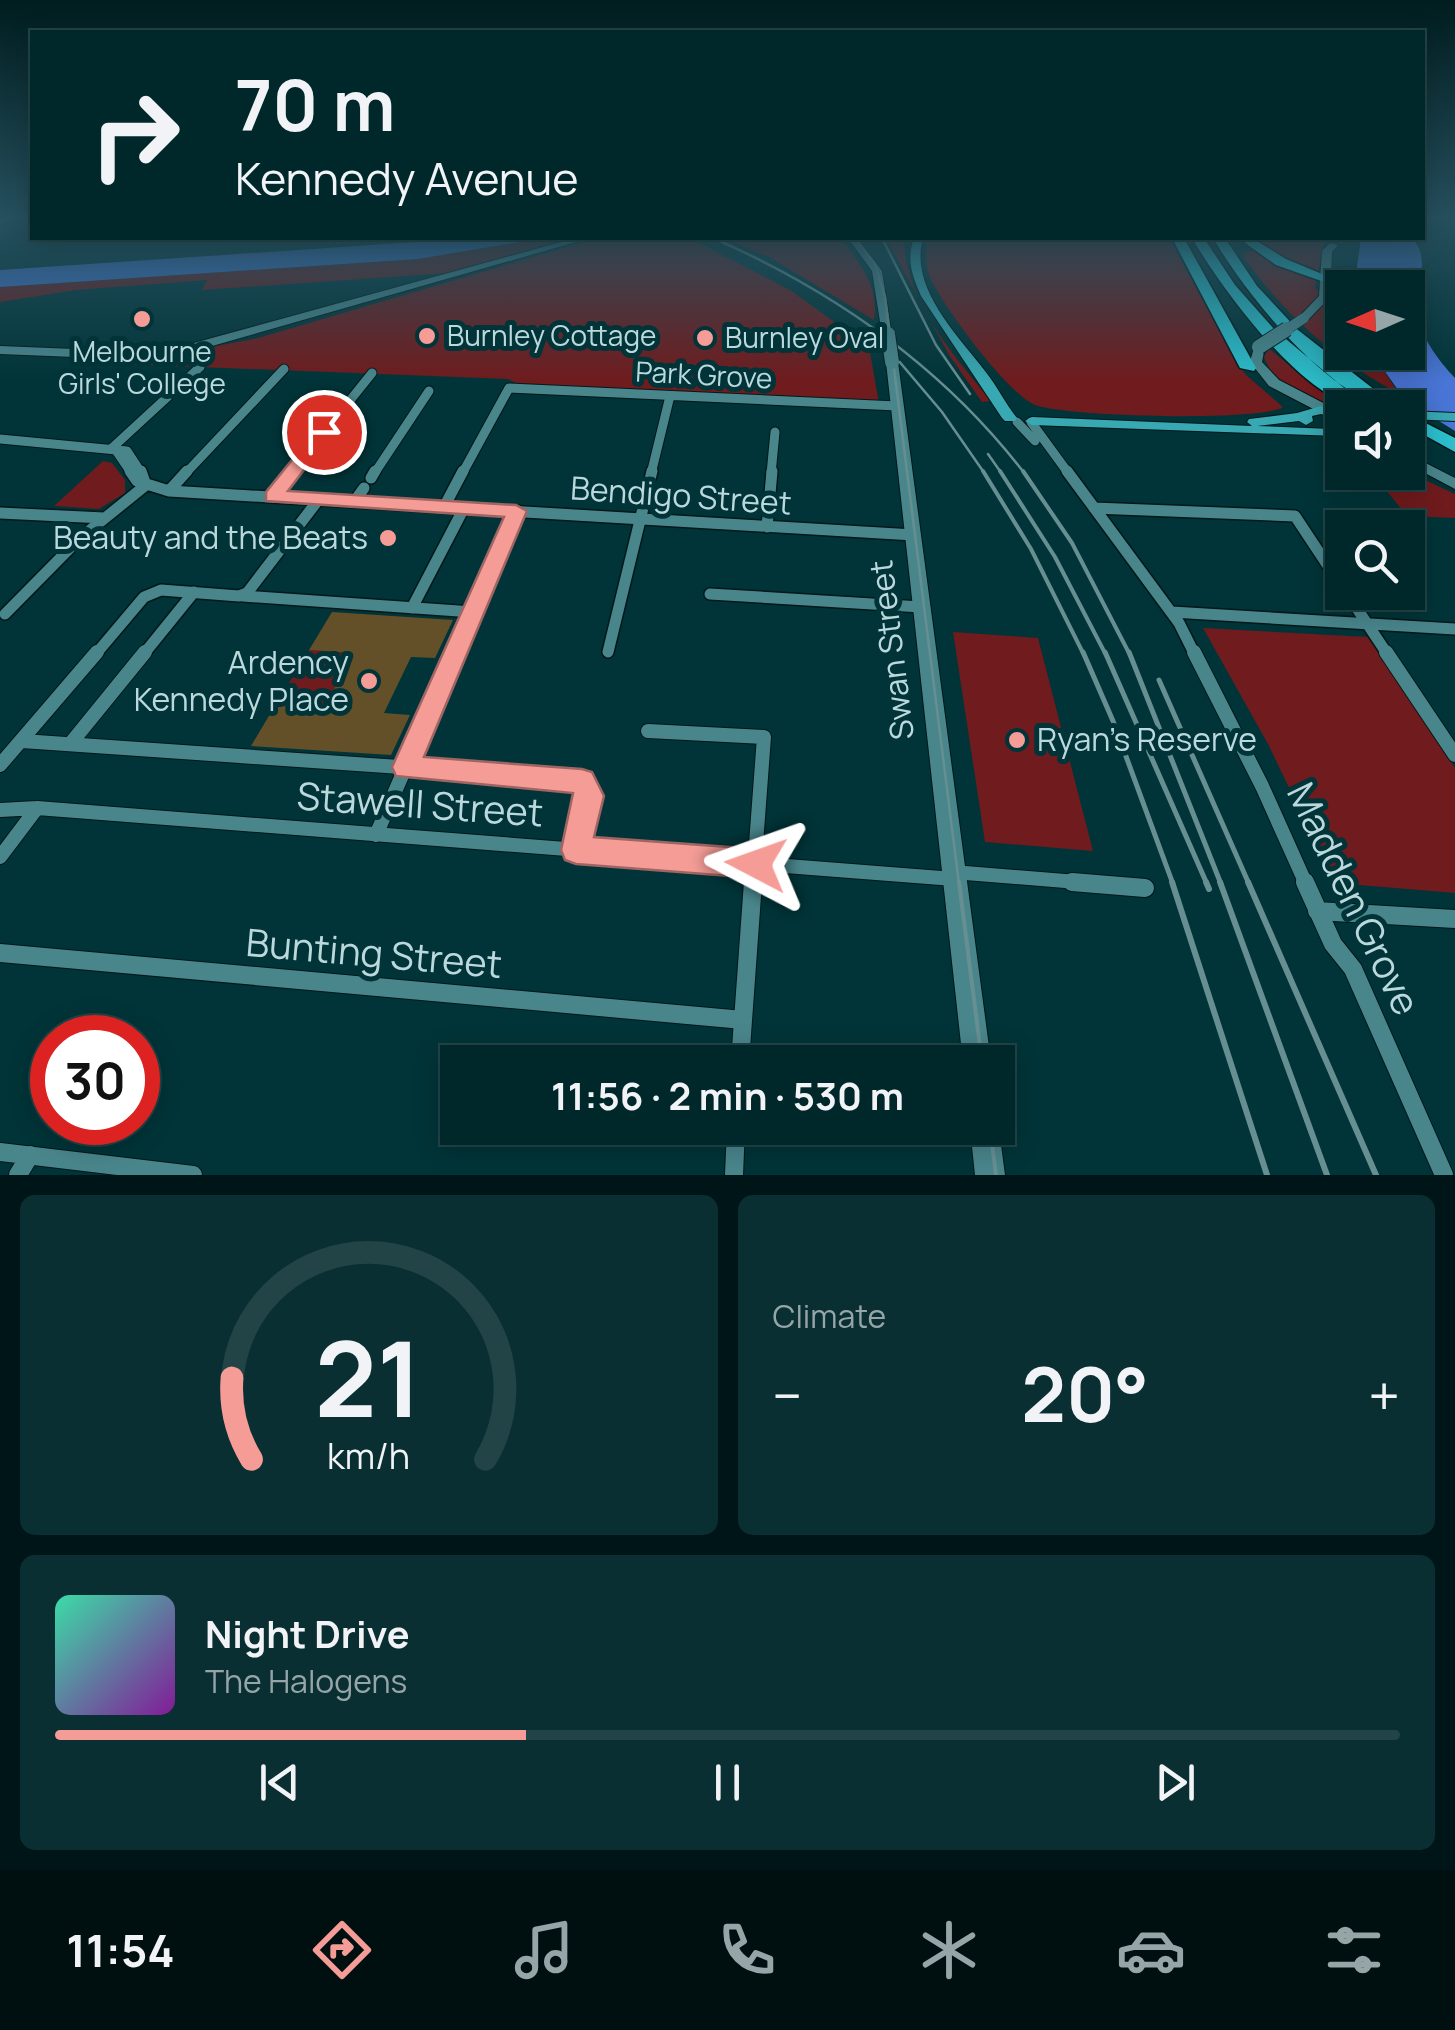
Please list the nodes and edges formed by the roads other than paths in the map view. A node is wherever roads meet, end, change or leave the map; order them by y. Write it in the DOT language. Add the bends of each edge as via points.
graph roads {
  1 [pos="457,274"];
  2 [pos="877,274"];
  3 [pos="918,274"];
  4 [pos="1197,274"];
  5 [pos="1217,274"];
  6 [pos="1239,274"];
  7 [pos="1325,280"];
  8 [pos="1258,344"];
  9 [pos="0,350"];
  10 [pos="200,367"];
  11 [pos="1248,368"];
  12 [pos="284,369"];
  13 [pos="372,372"];
  14 [pos="1338,390"];
  15 [pos="1366,390"];
  16 [pos="429,391"];
  17 [pos="670,396"];
  18 [pos="897,406"];
  19 [pos="1325,407"];
  20 [pos="1325,411"];
  21 [pos="1303,416"];
  22 [pos="1425,417"];
  23 [pos="1455,417"];
  24 [pos="1024,418"];
  25 [pos="1213,426"];
  26 [pos="1425,427"];
  27 [pos="1325,430"];
  28 [pos="775,432"];
  29 [pos="1325,433"];
  30 [pos="0,439"];
  31 [pos="1455,446"];
  32 [pos="1425,447"];
  33 [pos="114,448"];
  34 [pos="1455,464"];
  35 [pos="371,478"];
  36 [pos="146,485"];
  37 [pos="364,488"];
  38 [pos="169,491"];
  39 [pos="273,496"];
  40 [pos="319,499"];
  41 [pos="354,502"];
  42 [pos="444,507"];
  43 [pos="464,508"];
  44 [pos="1094,508"];
  45 [pos="516,511"];
  46 [pos="0,514"];
  47 [pos="104,518"];
  48 [pos="641,518"];
  49 [pos="768,527"];
  50 [pos="914,535"];
  51 [pos="1325,562"];
  52 [pos="194,592"];
  53 [pos="710,594"];
  54 [pos="239,596"];
  55 [pos="921,607"];
  56 [pos="412,608"];
  57 [pos="1358,610"];
  58 [pos="473,612"];
  59 [pos="1172,612"];
  60 [pos="5,614"];
  61 [pos="1368,624"];
  62 [pos="1455,629"];
  63 [pos="608,652"];
  64 [pos="648,730"];
  65 [pos="22,740"];
  66 [pos="71,744"];
  67 [pos="1455,755"];
  68 [pos="0,765"];
  69 [pos="406,767"];
  70 [pos="37,808"];
  71 [pos="0,810"];
  72 [pos="376,835"];
  73 [pos="576,850"];
  74 [pos="0,857"];
  75 [pos="756,864"];
  76 [pos="954,876"];
  77 [pos="1145,888"];
  78 [pos="1317,910"];
  79 [pos="1455,919"];
  80 [pos="0,952"];
  81 [pos="743,1020"];
  82 [pos="741,1045"];
  83 [pos="975,1045"];
  84 [pos="735,1145"];
  85 [pos="987,1145"];
  86 [pos="0,1152"];
  87 [pos="30,1156"];
  88 [pos="18,1175"];
  89 [pos="192,1175"];
  90 [pos="734,1175"];
  91 [pos="990,1175"];
  92 [pos="1444,1175"];
  1 -- 9 [label="main road" via="191,348 124,356"];
  2 -- 18 [label="main road, Swan Street, bridge"];
  3 -- 24 [label="main road, Madden Grove" via="997,404"];
  4 -- 11 [label="highway"];
  5 -- 14 [label="highway" via="1264,330"];
  6 -- 15 [label="highway" via="1293,335"];
  7 -- 8 [label="main road, bridge" via="1321,303"];
  8 -- 11 [label="main road" via="1247,353"];
  8 -- 19 [label="main road" via="1256,362 1266,377"];
  10 -- 33 [label="street"];
  11 -- 21 [label="main road"];
  12 -- 38 [label="street"];
  13 -- 39 [label="street"];
  16 -- 35 [label="street"];
  17 -- 18 [label="street, Park Grove"];
  17 -- 42 [label="street, Park Grove" via="509,388"];
  17 -- 48 [label="street"];
  18 -- 50 [label="main road, Swan Street"];
  20 -- 21 [label="main road"];
  21 -- 25 [label="main road"];
  21 -- 27 [label="main road"];
  22 -- 23 [label="main road"];
  24 -- 25 [label="main road"];
  24 -- 44 [label="street, Madden Grove" via="1054,468"];
  25 -- 29 [label="main road"];
  26 -- 31 [label="highway"];
  28 -- 49 [label="street"];
  30 -- 33 [label="street"];
  32 -- 34 [label="highway"];
  33 -- 36 [label="street"];
  36 -- 38 [label="street, Bendigo Street"];
  36 -- 47 [label="street"];
  37 -- 41 [label="street"];
  38 -- 39 [label="street, Bendigo Street"];
  39 -- 40 [label="street, Bendigo Street"];
  40 -- 41 [label="street, Bendigo Street"];
  40 -- 54 [label="street" via="254,588"];
  41 -- 42 [label="street, Bendigo Street"];
  42 -- 43 [label="street, Bendigo Street"];
  43 -- 45 [label="street, Bendigo Street"];
  43 -- 56 [label="street"];
  44 -- 51 [label="street" via="1294,516"];
  44 -- 59 [label="street, Madden Grove"];
  45 -- 48 [label="street, Bendigo Street"];
  45 -- 58 [label="street"];
  46 -- 47 [label="street"];
  47 -- 60 [label="street"];
  48 -- 49 [label="street, Bendigo Street"];
  48 -- 63 [label="street"];
  49 -- 50 [label="street, Bendigo Street"];
  50 -- 55 [label="main road, Swan Street"];
  52 -- 54 [label="street"];
  52 -- 65 [label="street" via="155,590 144,596"];
  52 -- 66 [label="street"];
  53 -- 55 [label="street"];
  54 -- 56 [label="street"];
  55 -- 76 [label="main road, Swan Street"];
  56 -- 58 [label="street"];
  57 -- 61 [label="street"];
  58 -- 69 [label="street"];
  59 -- 61 [label="street"];
  59 -- 78 [label="street, Madden Grove"];
  61 -- 62 [label="street"];
  61 -- 67 [label="street"];
  64 -- 75 [label="street" via="764,738"];
  65 -- 66 [label="street"];
  65 -- 68 [label="street"];
  66 -- 69 [label="street"];
  69 -- 72 [label="street"];
  69 -- 73 [label="street" via="582,781 589,796"];
  70 -- 71 [label="street, Stawell Street"];
  70 -- 72 [label="street, Stawell Street"];
  70 -- 74 [label="street"];
  72 -- 73 [label="street, Stawell Street"];
  73 -- 75 [label="street, Stawell Street"];
  75 -- 76 [label="street, Stawell Street"];
  75 -- 81 [label="street"];
  76 -- 77 [label="street, Stawell Street"];
  76 -- 83 [label="main road, Swan Street"];
  78 -- 79 [label="street"];
  78 -- 92 [label="street, Madden Grove" via="1353,969"];
  80 -- 81 [label="street, Bunting Street"];
  81 -- 82 [label="street"];
  84 -- 90 [label="street"];
  85 -- 91 [label="main road"];
  86 -- 87 [label="street"];
  87 -- 88 [label="street"];
  87 -- 89 [label="street"];
}
